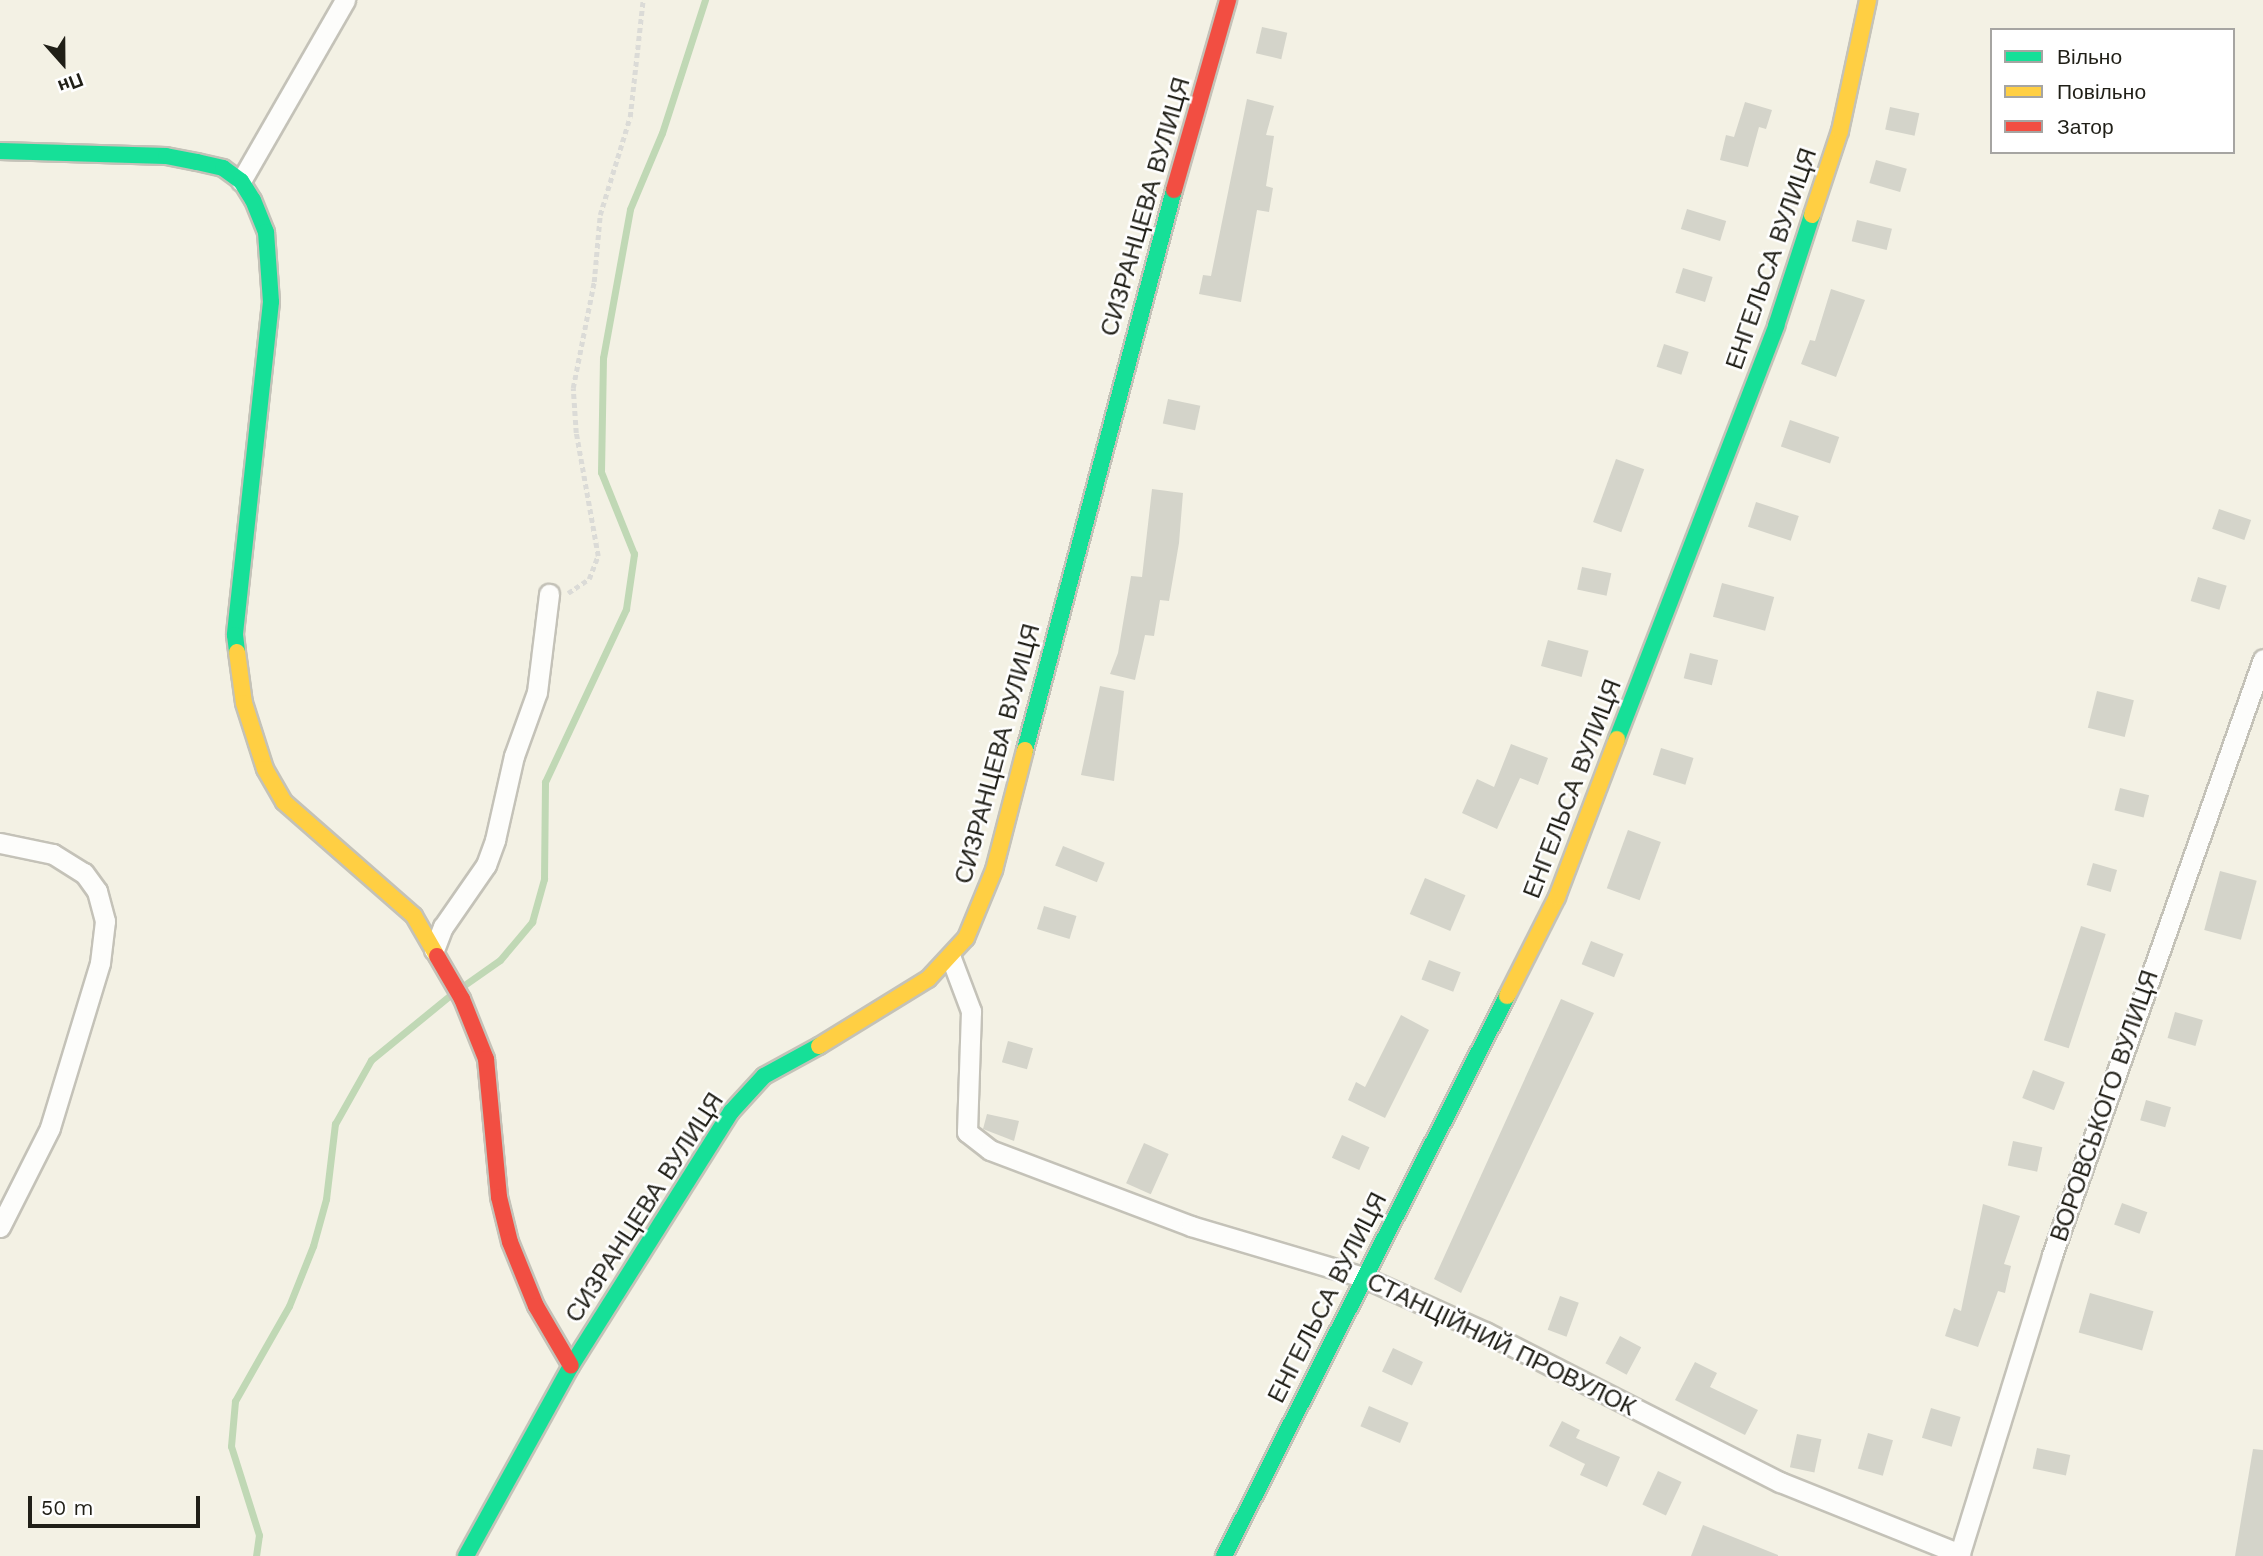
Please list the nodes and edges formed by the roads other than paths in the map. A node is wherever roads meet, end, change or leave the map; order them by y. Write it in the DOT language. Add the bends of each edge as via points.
graph roads {
  1 [pos="345,0"];
  2 [pos="1228,0"];
  3 [pos="1868,0"];
  4 [pos="0,151"];
  5 [pos="241,181"];
  6 [pos="550,594"];
  7 [pos="2263,659"];
  8 [pos="0,843"];
  9 [pos="434,950"];
  10 [pos="951,958"];
  11 [pos="0,1227"];
  12 [pos="1363,1278"];
  13 [pos="571,1366"];
  14 [pos="1960,1555"];
  15 [pos="466,1556"];
  16 [pos="1224,1556"];
  1 -- 5 [label="street"];
  2 -- 10 [label="street, СИЗРАНЦЕВА ВУЛИЦЯ" via="1124,368 994,870 966,938"];
  3 -- 12 [label="street, ЕНГЕЛЬСА ВУЛИЦЯ" via="1840,131 1776,326 1557,897"];
  4 -- 5 [label="street" via="166,156 223,168"];
  5 -- 9 [label="street" via="266,232 271,302 235,635 244,703 265,769 284,802 414,916"];
  6 -- 9 [label="street" via="537,692 514,756 495,840 486,866 443,927"];
  7 -- 14 [label="street, ВОРОВСЬКОГО ВУЛИЦЯ" via="2052,1255"];
  8 -- 11 [label="street" via="53,854 83,873 97,891 105,921 100,963 50,1128"];
  9 -- 13 [label="street" via="462,999 486,1059 499,1197 510,1242 536,1306"];
  10 -- 12 [label="street, СТАНЦІЙНИЙ ПРОВУЛОК" via="971,1011 967,1132 989,1150 1191,1226"];
  10 -- 13 [label="street, СИЗРАНЦЕВА ВУЛИЦЯ" via="905,996 810,1047 764,1076 747,1094 731,1112"];
  12 -- 14 [label="street, СТАНЦІЙНИЙ ПРОВУЛОК" via="1485,1332 1780,1482"];
  12 -- 16 [label="street, ЕНГЕЛЬСА ВУЛИЦЯ"];
  13 -- 15 [label="street, СИЗРАНЦЕВА ВУЛИЦЯ"];
}
